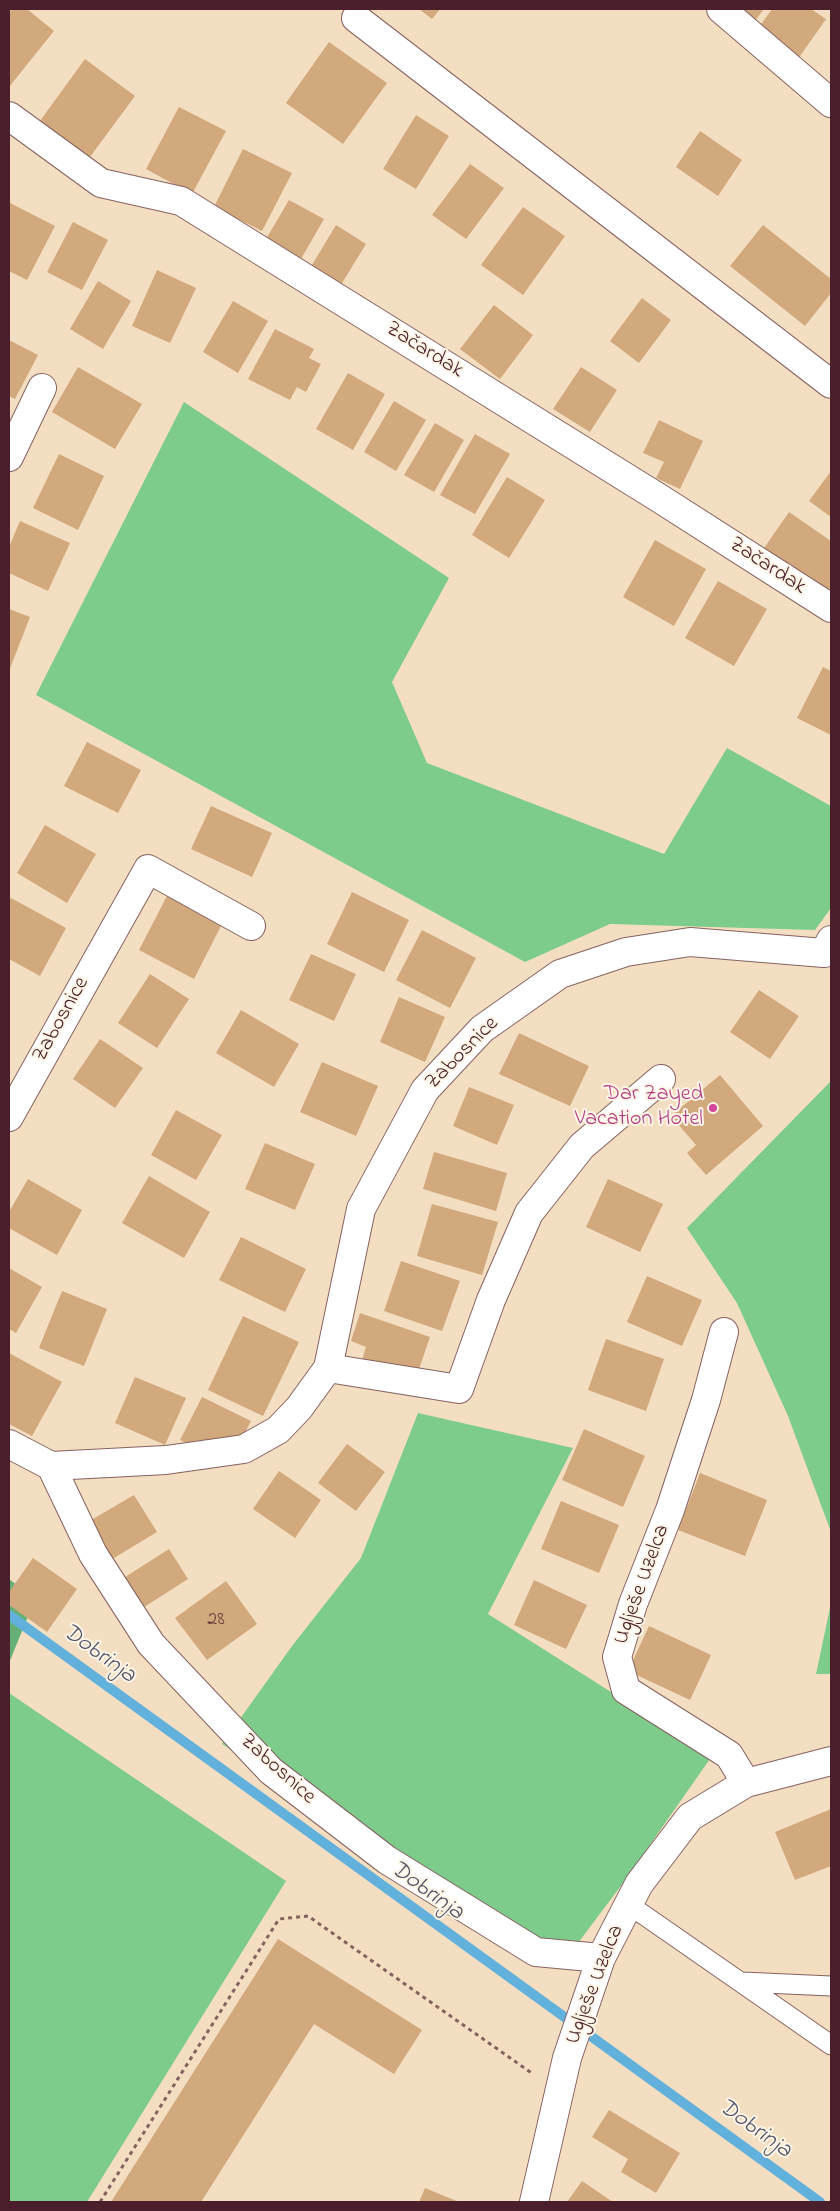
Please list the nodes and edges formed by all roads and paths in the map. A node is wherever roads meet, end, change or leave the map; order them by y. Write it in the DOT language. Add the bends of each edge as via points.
graph roads {
  1 [pos="721,9"];
  2 [pos="356,18"];
  3 [pos="831,103"];
  4 [pos="9,116"];
  5 [pos="831,384"];
  6 [pos="42,388"];
  7 [pos="9,457"];
  8 [pos="831,608"];
  9 [pos="251,926"];
  10 [pos="831,940"];
  11 [pos="661,1079"];
  12 [pos="9,1117"];
  13 [pos="724,1332"];
  14 [pos="328,1368"];
  15 [pos="9,1444"];
  16 [pos="51,1466"];
  17 [pos="831,1761"];
  18 [pos="746,1783"];
  19 [pos="628,1904"];
  20 [pos="601,1958"];
  21 [pos="742,1982"];
  22 [pos="831,1986"];
  23 [pos="831,2045"];
  24 [pos="558,2091"];
  25 [pos="100,2202"];
  26 [pos="534,2202"];
  1 -- 3 [label="street"];
  2 -- 5 [label="street"];
  4 -- 8 [label="street, Začardak" via="101,183 180,201 660,498"];
  6 -- 7 [label="street"];
  9 -- 12 [label="street, Zabosnice" via="148,869"];
  10 -- 14 [label="street, Zabosnice" via="824,952 690,942 626,952 560,974 482,1029 425,1090 361,1209"];
  11 -- 14 [label="street" via="582,1146 529,1213 491,1300 459,1388"];
  13 -- 18 [label="street, Uglješe Uzelca" via="706,1400 670,1510 633,1604 617,1657 626,1690 728,1755"];
  14 -- 16 [label="street, Zabosnice" via="278,1430 244,1449 166,1460"];
  15 -- 16 [label="street"];
  16 -- 20 [label="street, Zabosnice" via="93,1554 151,1644 271,1771 387,1860 536,1952"];
  17 -- 18 [label="street, Uglješe Uzelca"];
  18 -- 19 [label="street, Uglješe Uzelca" via="690,1817 639,1884"];
  19 -- 20 [label="street, Uglješe Uzelca"];
  19 -- 21 [label="lane"];
  20 -- 24 [label="street, Uglješe Uzelca"];
  21 -- 22 [label="lane"];
  21 -- 23 [label="lane"];
  24 -- 25 [label="path" via="308,1916 279,1919"];
  24 -- 26 [label="street, Uglješe Uzelca"];
}
